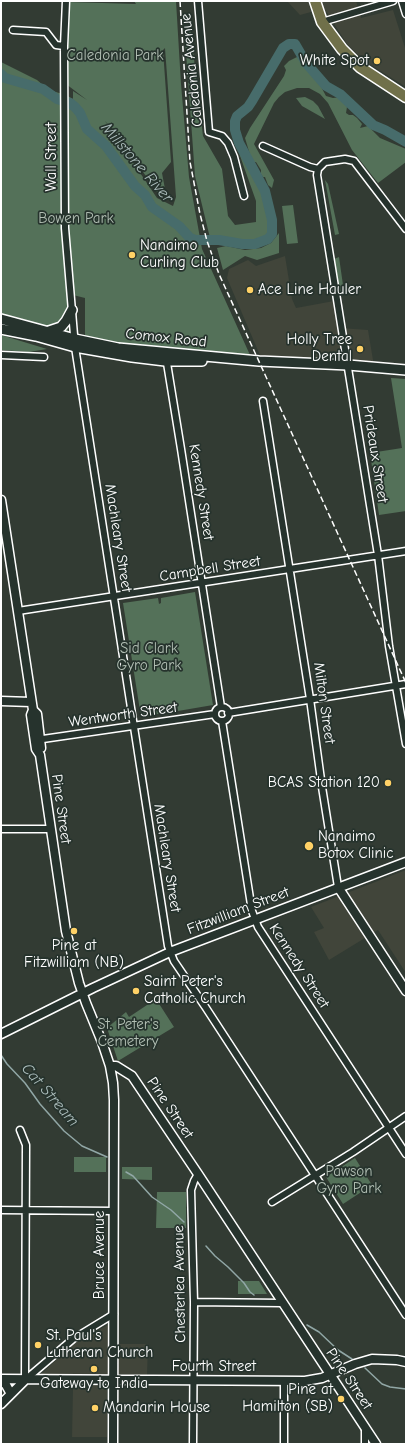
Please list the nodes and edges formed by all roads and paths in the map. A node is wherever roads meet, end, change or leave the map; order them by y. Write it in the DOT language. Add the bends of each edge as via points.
graph roads {
  1 [pos="66,1"];
  2 [pos="198,1"];
  3 [pos="315,1"];
  4 [pos="393,1"];
  5 [pos="402,1"];
  6 [pos="406,14"];
  7 [pos="322,22"];
  8 [pos="13,30"];
  9 [pos="64,46"];
  10 [pos="395,90"];
  11 [pos="406,91"];
  12 [pos="406,97"];
  13 [pos="263,146"];
  14 [pos="318,169"];
  15 [pos="244,196"];
  16 [pos="406,228"];
  17 [pos="72,310"];
  18 [pos="1,319"];
  19 [pos="1,329"];
  20 [pos="48,331"];
  21 [pos="75,343"];
  22 [pos="1,355"];
  23 [pos="166,356"];
  24 [pos="44,357"];
  25 [pos="348,366"];
  26 [pos="406,370"];
  27 [pos="263,401"];
  28 [pos="1,500"];
  29 [pos="3,526"];
  30 [pos="406,551"];
  31 [pos="378,555"];
  32 [pos="290,569"];
  33 [pos="202,583"];
  34 [pos="114,596"];
  35 [pos="18,611"];
  36 [pos="406,684"];
  37 [pos="396,686"];
  38 [pos="310,699"];
  39 [pos="1,701"];
  40 [pos="32,706"];
  41 [pos="220,707"];
  42 [pos="228,713"];
  43 [pos="215,714"];
  44 [pos="222,721"];
  45 [pos="134,725"];
  46 [pos="38,740"];
  47 [pos="406,744"];
  48 [pos="50,829"];
  49 [pos="1,830"];
  50 [pos="406,862"];
  51 [pos="338,888"];
  52 [pos="255,920"];
  53 [pos="170,952"];
  54 [pos="406,991"];
  55 [pos="83,994"];
  56 [pos="1,1034"];
  57 [pos="110,1066"];
  58 [pos="406,1116"];
  59 [pos="389,1127"];
  60 [pos="20,1130"];
  61 [pos="406,1154"];
  62 [pos="198,1174"];
  63 [pos="314,1176"];
  64 [pos="272,1202"];
  65 [pos="1,1210"];
  66 [pos="25,1210"];
  67 [pos="114,1211"];
  68 [pos="194,1302"];
  69 [pos="282,1303"];
  70 [pos="114,1314"];
  71 [pos="406,1316"];
  72 [pos="406,1362"];
  73 [pos="330,1376"];
  74 [pos="1,1380"];
  75 [pos="25,1380"];
  76 [pos="114,1380"];
  77 [pos="193,1381"];
  78 [pos="284,1381"];
  79 [pos="11,1394"];
  80 [pos="1,1404"];
  81 [pos="365,1428"];
  82 [pos="113,1444"];
  83 [pos="193,1444"];
  84 [pos="284,1444"];
  85 [pos="365,1444"];
  86 [pos="376,1444"];
  1 -- 9 [label="street, Wall Street"];
  2 -- 15 [label="street, Caledonia Avenue" via="209,132 222,136 228,143"];
  3 -- 7 [label="main road"];
  4 -- 7 [label="street"];
  5 -- 6 [label="street"];
  7 -- 10 [label="main road" via="342,49 360,67"];
  8 -- 9 [label="street" via="46,32 56,45"];
  9 -- 17 [label="street, Wall Street" via="66,228"];
  10 -- 11 [label="main road"];
  10 -- 12 [label="main road"];
  13 -- 14 [label="street"];
  14 -- 16 [label="street" via="325,162 345,159 356,163"];
  14 -- 25 [label="street, Prideaux Street"];
  17 -- 20 [label="main road" via="61,327"];
  17 -- 21 [label="street, Wall Street"];
  18 -- 20 [label="main road"];
  19 -- 21 [label="main road"];
  20 -- 21 [label="main road"];
  21 -- 23 [label="main road, Comox Road" via="132,357"];
  21 -- 34 [label="street, Machleary Street"];
  22 -- 24 [label="street"];
  23 -- 25 [label="main road, Comox Road"];
  23 -- 33 [label="street, Kennedy Street"];
  25 -- 26 [label="main road, Comox Road"];
  25 -- 31 [label="street, Prideaux Street"];
  27 -- 32 [label="street, Milton Street"];
  28 -- 29 [label="street, Pine Street"];
  29 -- 35 [label="street, Pine Street"];
  30 -- 31 [label="street, Campbell Street"];
  31 -- 32 [label="street, Campbell Street"];
  31 -- 37 [label="street, Prideaux Street"];
  32 -- 33 [label="street, Campbell Street"];
  32 -- 38 [label="street, Milton Street"];
  33 -- 34 [label="street, Campbell Street"];
  33 -- 41 [label="street, Kennedy Street"];
  34 -- 35 [label="street, Campbell Street"];
  34 -- 45 [label="street, Machleary Street"];
  35 -- 40 [label="street, Pine Street"];
  36 -- 37 [label="street"];
  37 -- 38 [label="street"];
  37 -- 47 [label="street, Prideaux Street"];
  38 -- 42 [label="street"];
  38 -- 51 [label="street, Milton Street"];
  39 -- 40 [label="street"];
  40 -- 46 [label="street, Pine Street" via="37,714"];
  41 -- 42 [label="street"];
  41 -- 43 [label="street"];
  42 -- 44 [label="street" via="227,718"];
  43 -- 44 [label="street" via="218,720"];
  43 -- 45 [label="street, Wentworth Street"];
  44 -- 52 [label="street, Kennedy Street"];
  45 -- 46 [label="street, Wentworth Street"];
  45 -- 53 [label="street, Machleary Street"];
  46 -- 48 [label="street, Pine Street"];
  48 -- 49 [label="street"];
  48 -- 55 [label="street, Pine Street" via="66,931"];
  50 -- 51 [label="street, Fitzwilliam Street"];
  51 -- 52 [label="street, Fitzwilliam Street"];
  51 -- 54 [label="street, Milton Street"];
  52 -- 53 [label="street, Fitzwilliam Street"];
  52 -- 59 [label="street, Kennedy Street"];
  53 -- 55 [label="street, Fitzwilliam Street"];
  53 -- 63 [label="street, Machleary Street"];
  55 -- 56 [label="street, Fitzwilliam Street"];
  55 -- 57 [label="street, Pine Street"];
  57 -- 62 [label="street, Pine Street" via="116,1066 132,1076"];
  57 -- 67 [label="street, Bruce Avenue" via="114,1100"];
  58 -- 59 [label="street"];
  59 -- 61 [label="street, Kennedy Street"];
  59 -- 63 [label="street"];
  60 -- 66 [label="street" via="26,1145"];
  62 -- 68 [label="street, Chesterlea Avenue" via="191,1190"];
  62 -- 69 [label="street, Pine Street"];
  63 -- 64 [label="street"];
  63 -- 71 [label="street, Machleary Street"];
  65 -- 66 [label="street"];
  66 -- 67 [label="street"];
  66 -- 75 [label="street"];
  67 -- 70 [label="street, Bruce Avenue"];
  68 -- 69 [label="street"];
  68 -- 77 [label="street, Chesterlea Avenue"];
  69 -- 73 [label="street, Pine Street"];
  70 -- 75 [label="street" via="73,1339"];
  70 -- 76 [label="street, Bruce Avenue"];
  72 -- 73 [label="street, Fourth Street" via="372,1359"];
  73 -- 78 [label="street, Fourth Street" via="314,1380"];
  73 -- 81 [label="street, Pine Street"];
  74 -- 75 [label="street, Fourth Street"];
  74 -- 79 [label="street"];
  75 -- 76 [label="street, Fourth Street"];
  75 -- 79 [label="street"];
  76 -- 77 [label="street, Fourth Street"];
  76 -- 82 [label="street, Bruce Avenue"];
  77 -- 78 [label="street, Fourth Street"];
  77 -- 83 [label="street, Chesterlea Avenue"];
  78 -- 84 [label="street"];
  79 -- 80 [label="street"];
  81 -- 85 [label="street"];
  81 -- 86 [label="street, Pine Street"];
}
